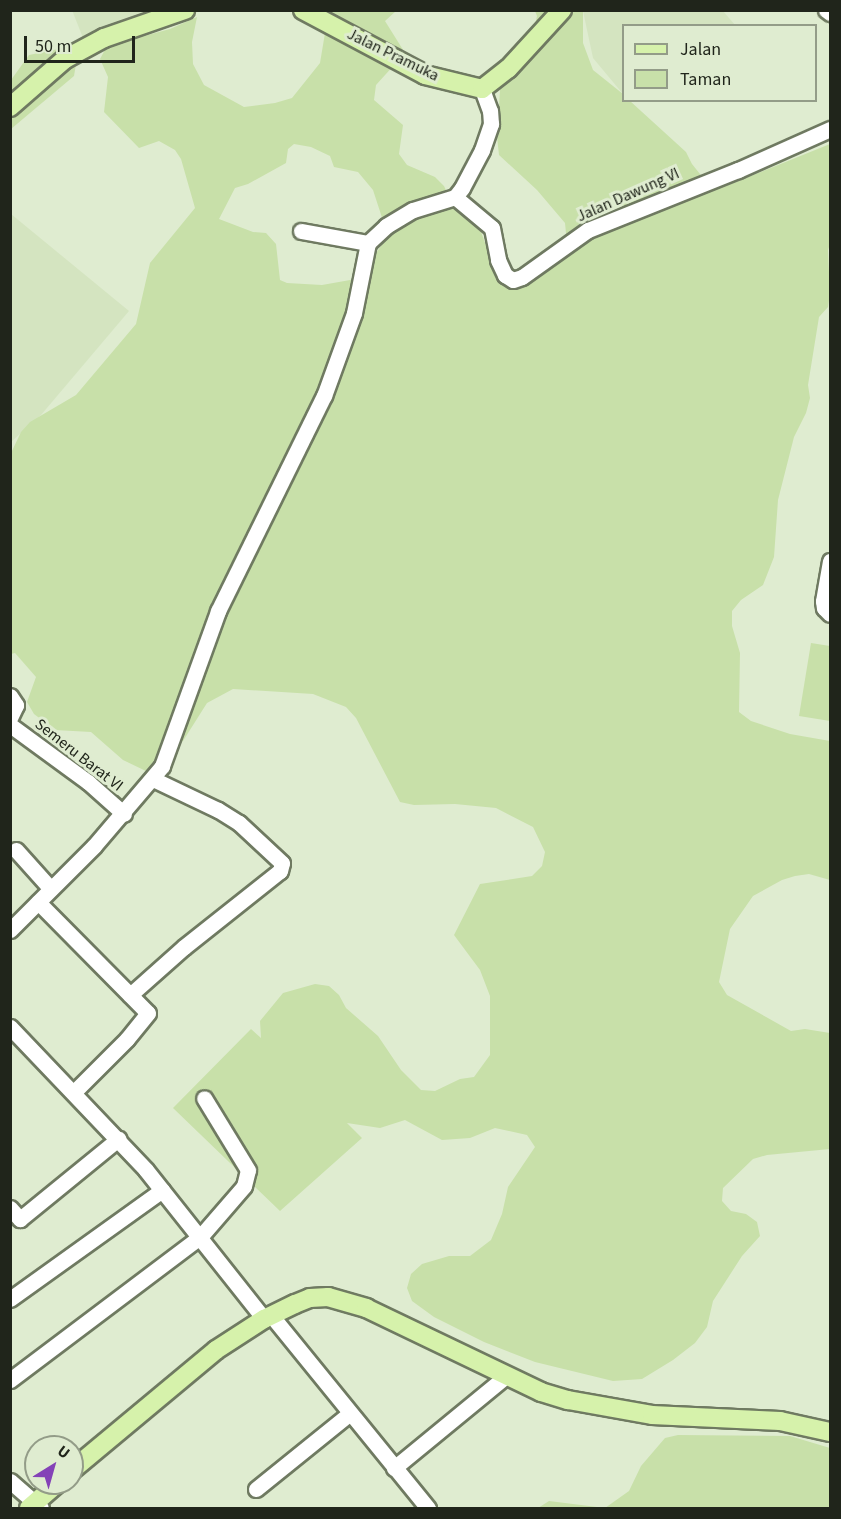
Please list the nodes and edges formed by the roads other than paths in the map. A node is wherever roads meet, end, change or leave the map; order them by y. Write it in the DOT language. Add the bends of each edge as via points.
graph roads {
  1 [pos="185,10"];
  2 [pos="303,10"];
  3 [pos="562,10"];
  4 [pos="826,10"];
  5 [pos="831,14"];
  6 [pos="482,89"];
  7 [pos="10,107"];
  8 [pos="831,129"];
  9 [pos="455,197"];
  10 [pos="301,231"];
  11 [pos="368,243"];
  12 [pos="831,561"];
  13 [pos="831,614"];
  14 [pos="10,696"];
  15 [pos="10,718"];
  16 [pos="10,725"];
  17 [pos="153,779"];
  18 [pos="124,814"];
  19 [pos="16,850"];
  20 [pos="51,889"];
  21 [pos="38,902"];
  22 [pos="10,930"];
  23 [pos="130,995"];
  24 [pos="10,1028"];
  25 [pos="74,1092"];
  26 [pos="204,1098"];
  27 [pos="118,1139"];
  28 [pos="162,1190"];
  29 [pos="14,1218"];
  30 [pos="200,1237"];
  31 [pos="10,1299"];
  32 [pos="268,1317"];
  33 [pos="506,1376"];
  34 [pos="10,1380"];
  35 [pos="349,1414"];
  36 [pos="831,1432"];
  37 [pos="84,1460"];
  38 [pos="394,1468"];
  39 [pos="10,1481"];
  40 [pos="256,1489"];
  41 [pos="46,1495"];
  42 [pos="35,1507"];
  43 [pos="428,1509"];
  1 -- 7 [label="main road" via="104,38 65,59"];
  2 -- 6 [label="main road, Jalan Pramuka" via="425,75"];
  3 -- 6 [label="main road" via="508,69"];
  4 -- 5 [label="street"];
  6 -- 9 [label="street" via="491,124 482,150"];
  8 -- 9 [label="street, Jalan Dawung VI" via="588,230 513,280 505,275 498,260 492,228"];
  9 -- 11 [label="street" via="413,210 386,226"];
  10 -- 11 [label="street"];
  11 -- 17 [label="street" via="354,313 324,396 218,611 181,719"];
  12 -- 13 [label="street" via="823,601"];
  14 -- 15 [label="street" via="16,711"];
  16 -- 18 [label="street, Semeru Barat VI" via="88,782"];
  17 -- 18 [label="street"];
  17 -- 23 [label="street" via="239,823 282,863 280,871"];
  18 -- 20 [label="street"];
  19 -- 20 [label="street"];
  20 -- 21 [label="street"];
  21 -- 22 [label="street"];
  21 -- 23 [label="street"];
  23 -- 25 [label="street" via="147,1011 147,1016"];
  24 -- 25 [label="street"];
  25 -- 27 [label="street"];
  26 -- 30 [label="street" via="248,1170 248,1177"];
  27 -- 28 [label="street"];
  27 -- 29 [label="street"];
  28 -- 30 [label="street"];
  28 -- 31 [label="street"];
  30 -- 32 [label="street"];
  30 -- 34 [label="street"];
  32 -- 33 [label="main road" via="310,1298 345,1301"];
  32 -- 35 [label="street"];
  32 -- 37 [label="main road" via="191,1370"];
  33 -- 36 [label="main road" via="541,1392 612,1409 717,1420 780,1421"];
  33 -- 38 [label="street"];
  35 -- 38 [label="street"];
  35 -- 40 [label="street"];
  38 -- 43 [label="street"];
  39 -- 42 [label="street"];
  41 -- 42 [label="main road"];
}
